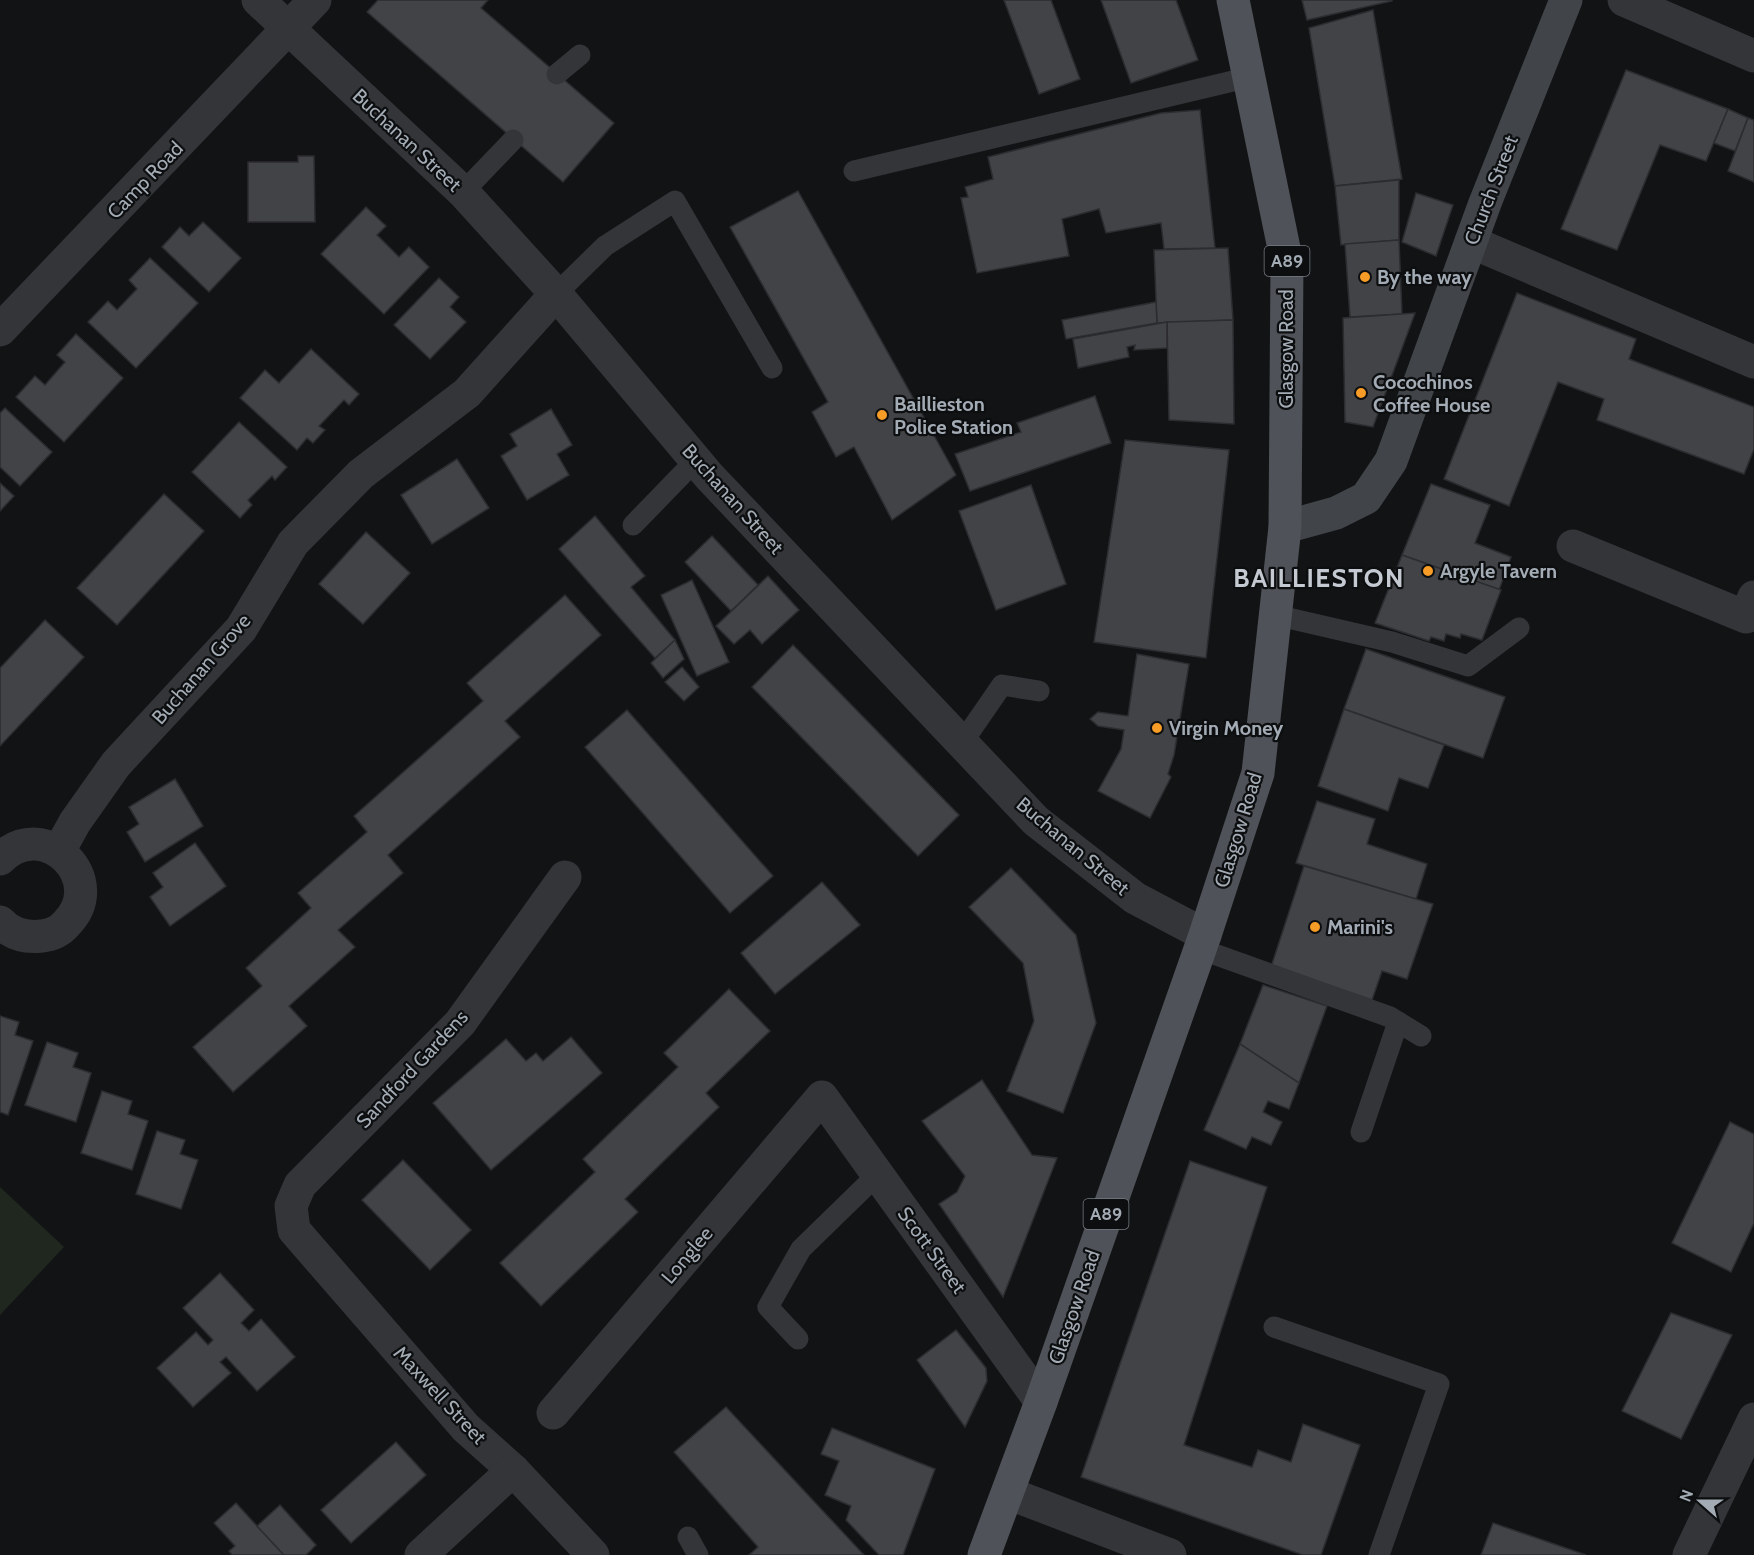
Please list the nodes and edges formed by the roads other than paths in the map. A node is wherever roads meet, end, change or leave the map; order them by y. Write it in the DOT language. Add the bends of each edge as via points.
graph roads {
  1 [pos="258,0"];
  2 [pos="315,0"];
  3 [pos="1233,0"];
  4 [pos="1566,0"];
  5 [pos="1624,0"];
  6 [pos="1671,9"];
  7 [pos="289,29"];
  8 [pos="580,55"];
  9 [pos="1754,56"];
  10 [pos="557,74"];
  11 [pos="1250,77"];
  12 [pos="513,140"];
  13 [pos="854,171"];
  14 [pos="463,192"];
  15 [pos="1471,242"];
  16 [pos="556,294"];
  17 [pos="0,330"];
  18 [pos="1754,362"];
  19 [pos="772,369"];
  20 [pos="696,460"];
  21 [pos="633,525"];
  22 [pos="1285,527"];
  23 [pos="1574,546"];
  24 [pos="1754,597"];
  25 [pos="1275,615"];
  26 [pos="1519,628"];
  27 [pos="1039,691"];
  28 [pos="962,743"];
  29 [pos="59,851"];
  30 [pos="0,859"];
  31 [pos="565,877"];
  32 [pos="0,922"];
  33 [pos="1203,942"];
  34 [pos="1398,1022"];
  35 [pos="1421,1036"];
  36 [pos="822,1097"];
  37 [pos="1360,1132"];
  38 [pos="878,1174"];
  39 [pos="294,1230"];
  40 [pos="1274,1327"];
  41 [pos="798,1339"];
  42 [pos="1041,1402"];
  43 [pos="553,1413"];
  44 [pos="1754,1419"];
  45 [pos="513,1470"];
  46 [pos="1008,1493"];
  47 [pos="688,1537"];
  48 [pos="421,1555"];
  49 [pos="592,1555"];
  50 [pos="698,1555"];
  51 [pos="984,1555"];
  52 [pos="1170,1555"];
  53 [pos="1379,1555"];
  54 [pos="1689,1555"];
  1 -- 7 [label="street, Buchanan Street"];
  2 -- 7 [label="street, Camp Road"];
  3 -- 11 [label="main road, Glasgow Road / A89"];
  4 -- 15 [label="street, Church Street"];
  5 -- 6 [label="street"];
  6 -- 9 [label="street"];
  7 -- 14 [label="street, Buchanan Street"];
  7 -- 17 [label="street, Camp Road"];
  8 -- 10 [label="lane"];
  11 -- 13 [label="lane"];
  11 -- 22 [label="main road, Glasgow Road / A89" via="1287,263"];
  12 -- 14 [label="lane"];
  14 -- 16 [label="street, Buchanan Street"];
  15 -- 18 [label="street"];
  15 -- 22 [label="street, Church Street" via="1390,461 1366,498 1336,513"];
  16 -- 19 [label="lane" via="605,246 675,201"];
  16 -- 20 [label="street, Buchanan Street"];
  16 -- 29 [label="street, Buchanan Grove" via="467,393 361,474 292,543 241,629 116,764"];
  20 -- 21 [label="lane"];
  20 -- 28 [label="street, Buchanan Street"];
  22 -- 25 [label="main road, Glasgow Road / A89"];
  23 -- 24 [label="street" via="1746,617"];
  25 -- 26 [label="lane" via="1392,642 1468,666"];
  25 -- 33 [label="main road, Glasgow Road / A89" via="1258,773"];
  27 -- 28 [label="lane" via="1002,685"];
  28 -- 33 [label="street, Buchanan Street" via="1045,828 1135,898"];
  29 -- 30 [label="street" via="29,844 14,848"];
  29 -- 32 [label="street" via="70,861 80,882 79,904 72,918 48,936 33,938 17,934"];
  31 -- 39 [label="street, Sandford Gardens" via="460,1023 300,1185 291,1206"];
  33 -- 34 [label="lane"];
  33 -- 42 [label="main road, Glasgow Road / A89"];
  34 -- 35 [label="lane"];
  34 -- 37 [label="lane"];
  36 -- 38 [label="street, Scott Street"];
  36 -- 43 [label="street, Longlee"];
  38 -- 41 [label="lane" via="801,1249 768,1307"];
  38 -- 42 [label="street, Scott Street"];
  39 -- 45 [label="street, Maxwell Street" via="466,1428"];
  40 -- 53 [label="lane" via="1439,1384"];
  42 -- 46 [label="main road, Glasgow Road / A89"];
  44 -- 54 [label="street"];
  45 -- 48 [label="street"];
  45 -- 49 [label="street, Maxwell Street"];
  46 -- 51 [label="main road, Glasgow Road / A89"];
  46 -- 52 [label="street"];
  47 -- 50 [label="lane"];
}
